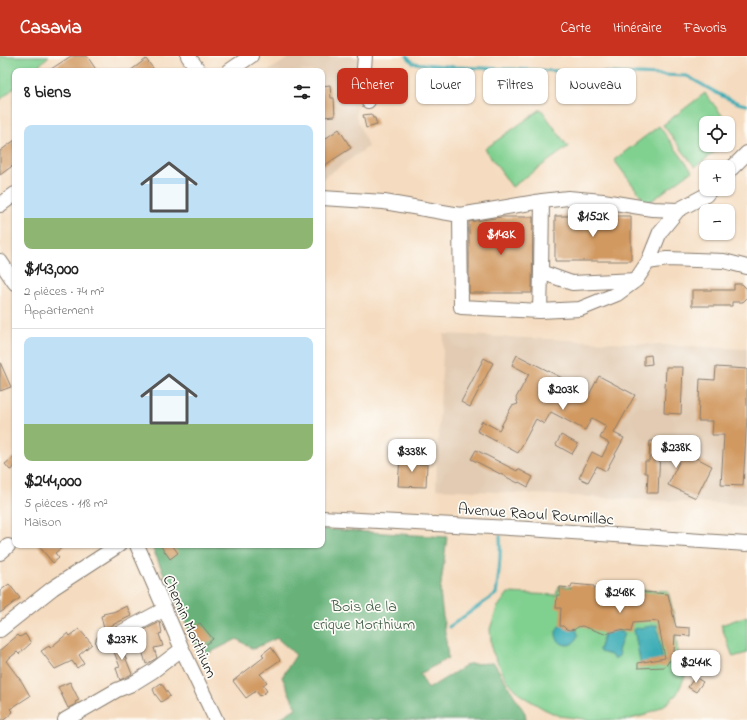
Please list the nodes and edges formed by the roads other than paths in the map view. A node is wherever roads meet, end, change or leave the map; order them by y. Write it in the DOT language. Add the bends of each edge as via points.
graph roads {
  1 [pos="188,56"];
  2 [pos="251,56"];
  3 [pos="364,56"];
  4 [pos="197,68"];
  5 [pos="233,68"];
  6 [pos="364,68"];
  7 [pos="747,153"];
  8 [pos="735,165"];
  9 [pos="12,196"];
  10 [pos="704,196"];
  11 [pos="325,198"];
  12 [pos="542,201"];
  13 [pos="0,205"];
  14 [pos="678,210"];
  15 [pos="460,215"];
  16 [pos="0,261"];
  17 [pos="648,262"];
  18 [pos="747,267"];
  19 [pos="542,272"];
  20 [pos="8,278"];
  21 [pos="636,280"];
  22 [pos="540,311"];
  23 [pos="325,518"];
  24 [pos="747,544"];
  25 [pos="114,548"];
  26 [pos="138,548"];
  27 [pos="165,609"];
  28 [pos="0,630"];
  29 [pos="103,642"];
  30 [pos="182,649"];
  31 [pos="65,720"];
  32 [pos="216,720"];
  1 -- 4 [label="street"];
  2 -- 5 [label="street"];
  3 -- 6 [label="street"];
  7 -- 8 [label="street"];
  9 -- 13 [label="street"];
  10 -- 14 [label="street"];
  11 -- 15 [label="street" via="384,202"];
  12 -- 14 [label="street" via="568,198"];
  12 -- 15 [label="street"];
  12 -- 19 [label="street"];
  14 -- 17 [label="street" via="660,232"];
  15 -- 22 [label="street" via="461,307"];
  16 -- 20 [label="street"];
  17 -- 18 [label="street" via="667,259 724,262"];
  17 -- 21 [label="street"];
  19 -- 21 [label="street" via="572,283"];
  19 -- 22 [label="street"];
  21 -- 22 [label="street" via="617,294 580,309"];
  23 -- 24 [label="street, Avenue Raoul Roumillac"];
  25 -- 28 [label="street" via="53,588"];
  26 -- 27 [label="street, Chemin Morthium"];
  27 -- 29 [label="street"];
  27 -- 30 [label="street, Chemin Morthium"];
  30 -- 31 [label="street" via="153,672"];
  30 -- 32 [label="street, Chemin Morthium"];
}
